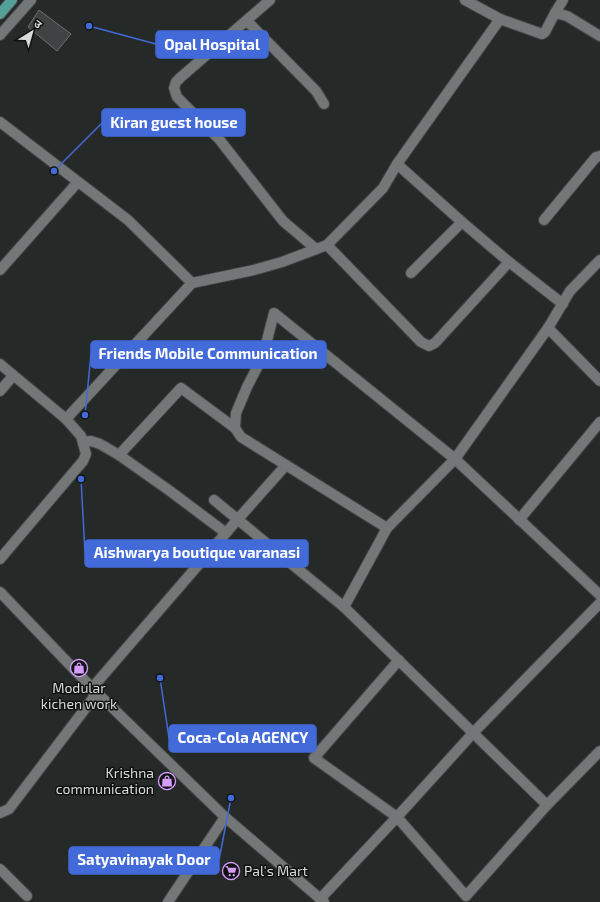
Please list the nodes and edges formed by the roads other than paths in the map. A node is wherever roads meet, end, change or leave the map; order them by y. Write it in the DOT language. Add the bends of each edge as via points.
graph roads {
  1 [pos="12,0"];
  2 [pos="30,0"];
  3 [pos="270,0"];
  4 [pos="465,0"];
  5 [pos="563,0"];
  6 [pos="555,13"];
  7 [pos="0,14"];
  8 [pos="500,19"];
  9 [pos="247,21"];
  10 [pos="0,35"];
  11 [pos="600,36"];
  12 [pos="324,104"];
  13 [pos="0,122"];
  14 [pos="600,156"];
  15 [pos="397,164"];
  16 [pos="78,182"];
  17 [pos="544,220"];
  18 [pos="462,222"];
  19 [pos="327,245"];
  20 [pos="316,249"];
  21 [pos="600,260"];
  22 [pos="509,262"];
  23 [pos="0,270"];
  24 [pos="411,272"];
  25 [pos="192,283"];
  26 [pos="563,304"];
  27 [pos="548,328"];
  28 [pos="0,364"];
  29 [pos="13,376"];
  30 [pos="600,381"];
  31 [pos="0,391"];
  32 [pos="66,419"];
  33 [pos="600,422"];
  34 [pos="235,428"];
  35 [pos="83,442"];
  36 [pos="119,455"];
  37 [pos="455,459"];
  38 [pos="286,465"];
  39 [pos="214,500"];
  40 [pos="238,519"];
  41 [pos="519,520"];
  42 [pos="387,528"];
  43 [pos="226,533"];
  44 [pos="0,559"];
  45 [pos="0,592"];
  46 [pos="600,594"];
  47 [pos="600,603"];
  48 [pos="344,607"];
  49 [pos="399,660"];
  50 [pos="92,688"];
  51 [pos="474,732"];
  52 [pos="600,751"];
  53 [pos="547,805"];
  54 [pos="0,813"];
  55 [pos="225,817"];
  56 [pos="397,817"];
  57 [pos="0,869"];
  58 [pos="27,896"];
  59 [pos="322,900"];
  60 [pos="168,902"];
  1 -- 7 [label="main road"];
  2 -- 10 [label="street"];
  3 -- 9 [label="street"];
  4 -- 8 [label="street"];
  5 -- 6 [label="street"];
  6 -- 8 [label="street" via="542,34"];
  6 -- 11 [label="street" via="567,16"];
  8 -- 15 [label="street"];
  9 -- 12 [label="street" via="316,91"];
  9 -- 20 [label="street" via="181,77 174,88 177,96 219,140 283,221"];
  13 -- 16 [label="street"];
  14 -- 17 [label="street" via="596,157"];
  15 -- 18 [label="street"];
  15 -- 19 [label="street" via="383,188"];
  16 -- 23 [label="street"];
  16 -- 25 [label="street" via="128,220"];
  18 -- 22 [label="street"];
  18 -- 24 [label="street"];
  19 -- 20 [label="street"];
  19 -- 22 [label="street" via="421,342 429,346 435,343"];
  20 -- 25 [label="street" via="254,270"];
  21 -- 26 [label="street" via="570,292"];
  22 -- 26 [label="street"];
  25 -- 32 [label="street"];
  26 -- 27 [label="street"];
  27 -- 30 [label="street"];
  27 -- 37 [label="street"];
  28 -- 29 [label="street"];
  29 -- 31 [label="street"];
  29 -- 32 [label="street"];
  32 -- 35 [label="street"];
  33 -- 41 [label="street"];
  34 -- 36 [label="street" via="181,388"];
  34 -- 37 [label="street" via="236,413 263,356 274,313"];
  34 -- 38 [label="street" via="242,437"];
  35 -- 36 [label="street" via="100,444"];
  35 -- 44 [label="street" via="86,454 83,462"];
  36 -- 43 [label="street"];
  37 -- 41 [label="street"];
  37 -- 42 [label="street"];
  38 -- 40 [label="street"];
  38 -- 42 [label="street"];
  39 -- 40 [label="street"];
  40 -- 43 [label="street"];
  40 -- 48 [label="street"];
  41 -- 46 [label="street"];
  42 -- 48 [label="street"];
  43 -- 50 [label="street"];
  45 -- 50 [label="street"];
  47 -- 51 [label="street"];
  48 -- 49 [label="street"];
  49 -- 51 [label="street"];
  49 -- 56 [label="street" via="314,758"];
  50 -- 54 [label="street" via="93,698 9,809"];
  50 -- 55 [label="street"];
  51 -- 53 [label="street"];
  51 -- 56 [label="street"];
  52 -- 53 [label="street"];
  53 -- 56 [label="street" via="466,896"];
  55 -- 59 [label="street"];
  55 -- 60 [label="street"];
  56 -- 59 [label="street"];
  57 -- 58 [label="street"];
}
